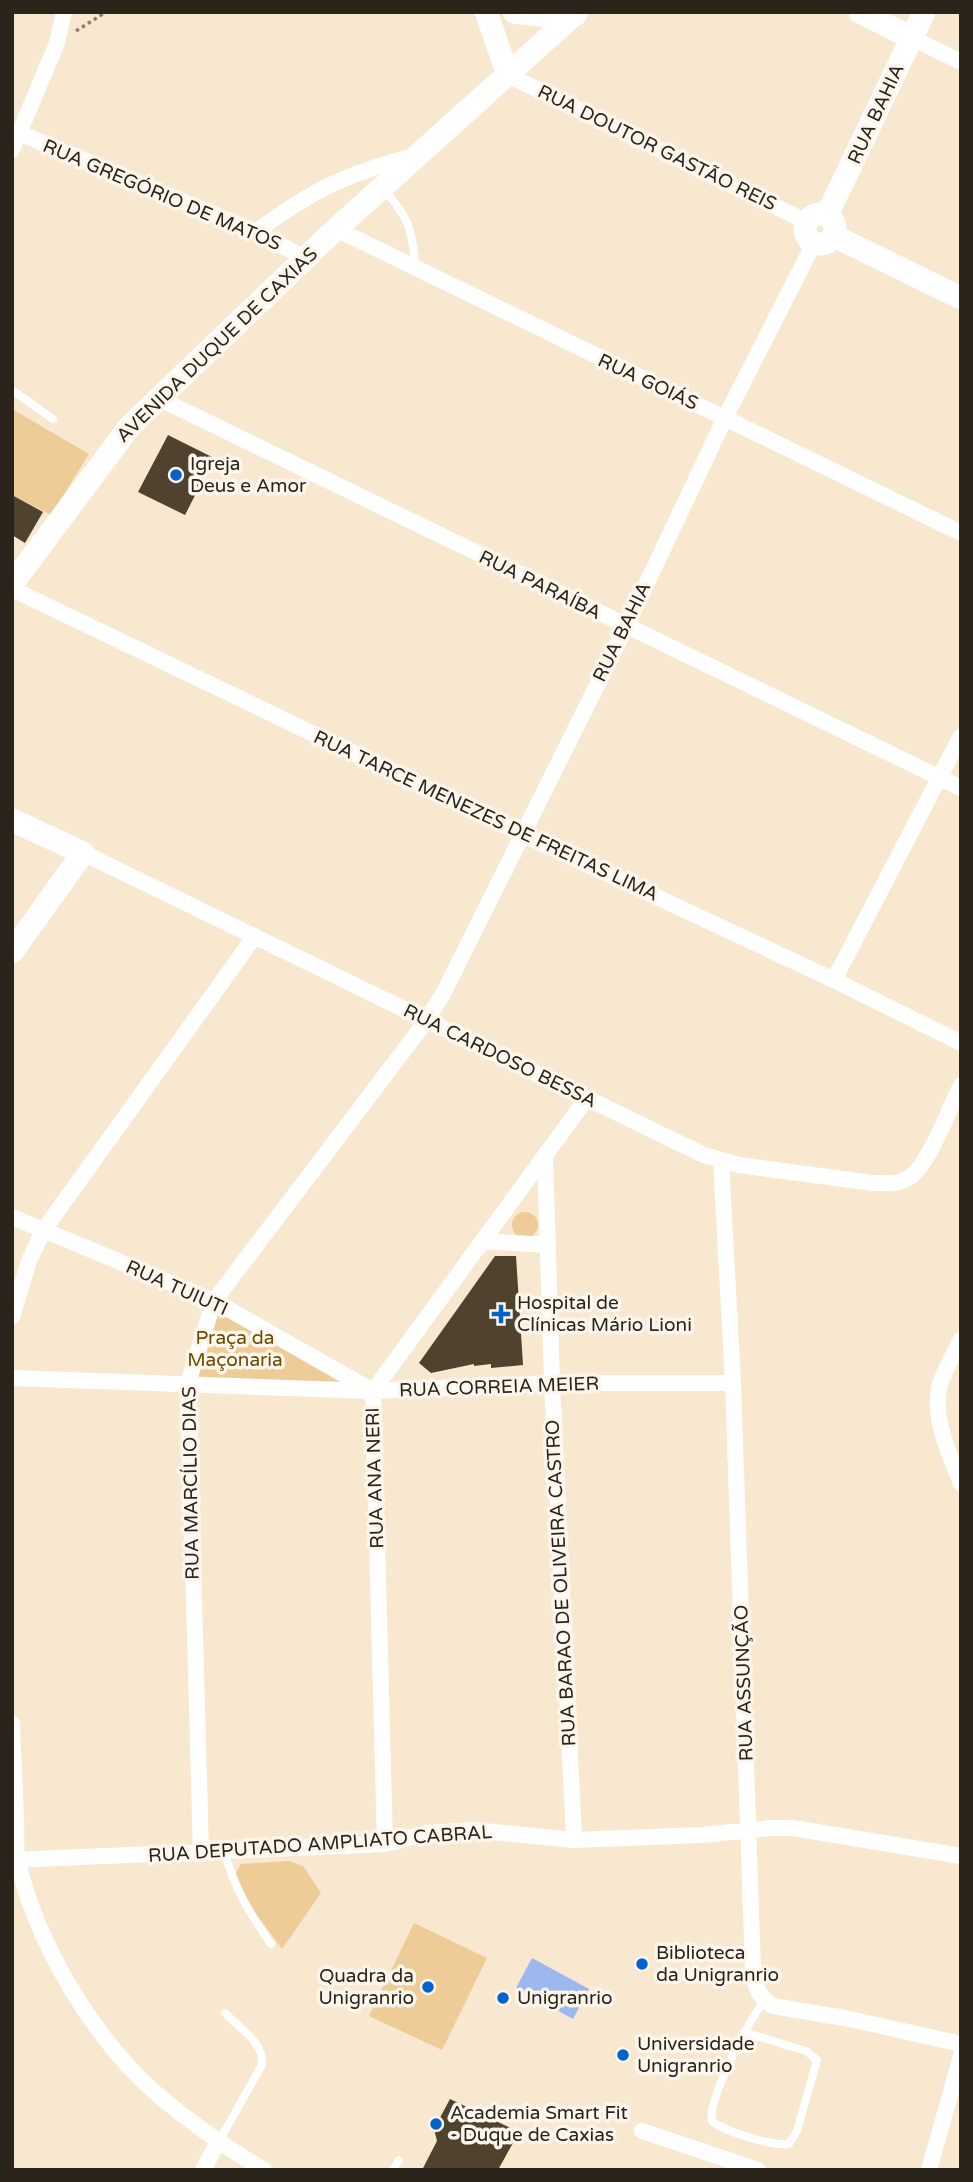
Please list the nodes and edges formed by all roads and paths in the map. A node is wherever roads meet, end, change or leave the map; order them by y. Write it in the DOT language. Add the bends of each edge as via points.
graph roads {
  1 [pos="64,12"];
  2 [pos="106,12"];
  3 [pos="486,12"];
  4 [pos="514,12"];
  5 [pos="860,12"];
  6 [pos="924,12"];
  7 [pos="577,13"];
  8 [pos="912,38"];
  9 [pos="57,43"];
  10 [pos="961,62"];
  11 [pos="508,75"];
  12 [pos="19,133"];
  13 [pos="12,150"];
  14 [pos="416,156"];
  15 [pos="382,187"];
  16 [pos="336,229"];
  17 [pos="820,229"];
  18 [pos="256,232"];
  19 [pos="305,258"];
  20 [pos="416,269"];
  21 [pos="961,298"];
  22 [pos="12,390"];
  23 [pos="158,398"];
  24 [pos="725,418"];
  25 [pos="53,419"];
  26 [pos="961,533"];
  27 [pos="12,586"];
  28 [pos="626,627"];
  29 [pos="961,736"];
  30 [pos="940,778"];
  31 [pos="961,789"];
  32 [pos="12,820"];
  33 [pos="522,834"];
  34 [pos="83,853"];
  35 [pos="255,936"];
  36 [pos="12,953"];
  37 [pos="834,980"];
  38 [pos="427,1020"];
  39 [pos="961,1043"];
  40 [pos="961,1086"];
  41 [pos="587,1098"];
  42 [pos="545,1158"];
  43 [pos="721,1161"];
  44 [pos="12,1217"];
  45 [pos="43,1231"];
  46 [pos="484,1241"];
  47 [pos="547,1245"];
  48 [pos="214,1301"];
  49 [pos="12,1317"];
  50 [pos="961,1339"];
  51 [pos="12,1378"];
  52 [pos="188,1383"];
  53 [pos="552,1383"];
  54 [pos="733,1383"];
  55 [pos="373,1391"];
  56 [pos="961,1484"];
  57 [pos="12,1723"];
  58 [pos="750,1830"];
  59 [pos="574,1840"];
  60 [pos="385,1844"];
  61 [pos="224,1852"];
  62 [pos="201,1853"];
  63 [pos="961,1856"];
  64 [pos="15,1860"];
  65 [pos="271,1944"];
  66 [pos="764,2001"];
  67 [pos="225,2013"];
  68 [pos="744,2032"];
  69 [pos="961,2044"];
  70 [pos="961,2056"];
  71 [pos="642,2131"];
  72 [pos="218,2142"];
  73 [pos="398,2160"];
  74 [pos="203,2170"];
  75 [pos="264,2170"];
  76 [pos="393,2170"];
  77 [pos="758,2170"];
  78 [pos="929,2170"];
  1 -- 9 [label="street"];
  2 -- 9 [label="path"];
  3 -- 11 [label="main road"];
  4 -- 7 [label="main road"];
  5 -- 8 [label="main road"];
  6 -- 8 [label="main road, RUA BAHIA"];
  7 -- 11 [label="main road, AVENIDA DUQUE DE CAXIAS"];
  8 -- 10 [label="street"];
  8 -- 17 [label="main road, RUA BAHIA"];
  9 -- 12 [label="street"];
  11 -- 14 [label="main road, AVENIDA DUQUE DE CAXIAS"];
  11 -- 17 [label="street, RUA DOUTOR GASTÃO REIS"];
  12 -- 13 [label="street"];
  12 -- 18 [label="street, RUA GREGÓRIO DE MATOS"];
  14 -- 15 [label="main road, AVENIDA DUQUE DE CAXIAS"];
  14 -- 18 [label="street, AVENIDA DUQUE DE CAXIAS" via="331,183"];
  15 -- 16 [label="main road, AVENIDA DUQUE DE CAXIAS"];
  15 -- 20 [label="lane" via="409,224"];
  16 -- 19 [label="main road, AVENIDA DUQUE DE CAXIAS"];
  16 -- 20 [label="street, RUA GOIÁS"];
  17 -- 21 [label="main road, RUA DOUTOR GASTÃO REIS"];
  17 -- 24 [label="street, RUA BAHIA"];
  18 -- 19 [label="street, RUA GREGÓRIO DE MATOS"];
  19 -- 23 [label="main road, AVENIDA DUQUE DE CAXIAS"];
  20 -- 24 [label="street, RUA GOIÁS"];
  22 -- 25 [label="lane"];
  23 -- 27 [label="main road, AVENIDA DUQUE DE CAXIAS" via="130,425"];
  23 -- 28 [label="street, RUA PARAÍBA"];
  24 -- 26 [label="street, RUA GOIÁS"];
  24 -- 28 [label="street, RUA BAHIA"];
  27 -- 33 [label="street, RUA TARCE MENEZES DE FREITAS LIMA"];
  28 -- 30 [label="street, RUA PARAÍBA"];
  28 -- 33 [label="street, RUA BAHIA"];
  29 -- 30 [label="street"];
  30 -- 31 [label="street, RUA PARAÍBA"];
  30 -- 37 [label="street"];
  32 -- 34 [label="main road, RUA CARDOSO BESSA"];
  33 -- 37 [label="street, RUA TARCE MENEZES DE FREITAS LIMA"];
  33 -- 38 [label="street, RUA BAHIA"];
  34 -- 35 [label="street, RUA CARDOSO BESSA"];
  34 -- 36 [label="main road"];
  35 -- 38 [label="street, RUA CARDOSO BESSA"];
  35 -- 45 [label="street"];
  37 -- 39 [label="street, RUA TARCE MENEZES DE FREITAS LIMA"];
  38 -- 41 [label="street, RUA CARDOSO BESSA"];
  38 -- 48 [label="street, RUA MARCÍLIO DIAS"];
  40 -- 43 [label="street, RUA CARDOSO BESSA" via="919,1168 903,1181 873,1183"];
  41 -- 42 [label="street, RUA ANA NERI"];
  41 -- 43 [label="street, RUA CARDOSO BESSA"];
  42 -- 46 [label="street, RUA ANA NERI"];
  42 -- 47 [label="street, RUA BARAO DE OLIVEIRA CASTRO"];
  43 -- 54 [label="street, RUA ASSUNÇÃO"];
  44 -- 45 [label="street, RUA TUIUTI"];
  45 -- 48 [label="street, RUA TUIUTI"];
  45 -- 49 [label="street"];
  46 -- 47 [label="street"];
  46 -- 55 [label="street, RUA ANA NERI"];
  47 -- 53 [label="street, RUA BARAO DE OLIVEIRA CASTRO"];
  48 -- 52 [label="street, RUA MARCÍLIO DIAS"];
  48 -- 55 [label="street, RUA TUIUTI"];
  50 -- 56 [label="street" via="940,1385 938,1401 941,1428"];
  51 -- 52 [label="street, RUA CORREIA MEIER"];
  52 -- 55 [label="street, RUA CORREIA MEIER"];
  52 -- 62 [label="street, RUA MARCÍLIO DIAS"];
  53 -- 54 [label="street, RUA CORREIA MEIER"];
  53 -- 55 [label="street, RUA CORREIA MEIER"];
  53 -- 59 [label="street, RUA BARAO DE OLIVEIRA CASTRO"];
  54 -- 58 [label="street, RUA ASSUNÇÃO"];
  55 -- 60 [label="street, RUA ANA NERI"];
  57 -- 64 [label="street"];
  58 -- 59 [label="street, RUA DEPUTADO AMPLIATO CABRAL"];
  58 -- 63 [label="street, RUA DEPUTADO AMPLIATO CABRAL" via="793,1828"];
  58 -- 66 [label="street, RUA ASSUNÇÃO" via="753,1970"];
  59 -- 60 [label="street, RUA DEPUTADO AMPLIATO CABRAL" via="474,1830 426,1833"];
  60 -- 61 [label="street, RUA DEPUTADO AMPLIATO CABRAL"];
  61 -- 62 [label="street, RUA DEPUTADO AMPLIATO CABRAL"];
  61 -- 65 [label="lane" via="246,1909"];
  62 -- 64 [label="street, RUA DEPUTADO AMPLIATO CABRAL"];
  64 -- 72 [label="street" via="55,1959 91,2018 158,2095"];
  66 -- 68 [label="lane"];
  66 -- 69 [label="street"];
  67 -- 72 [label="lane" via="260,2048 262,2065"];
  68 -- 68 [label="lane" via="714,2102 712,2121 758,2139 789,2144 797,2132 817,2060 806,2051"];
  70 -- 78 [label="street"];
  71 -- 77 [label="street"];
  72 -- 74 [label="street"];
  72 -- 75 [label="street"];
  73 -- 76 [label="lane"];
}
